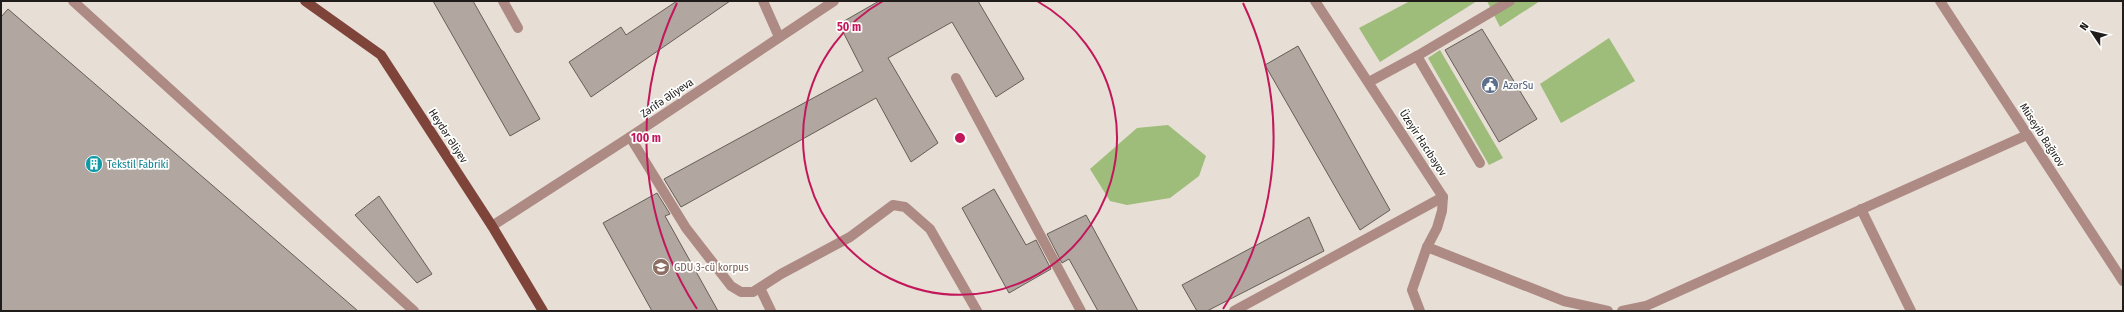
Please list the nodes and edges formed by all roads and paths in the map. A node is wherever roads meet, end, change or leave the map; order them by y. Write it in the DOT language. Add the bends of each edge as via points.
graph roads {
  1 [pos="73,1"];
  2 [pos="305,1"];
  3 [pos="503,1"];
  4 [pos="763,1"];
  5 [pos="834,1"];
  6 [pos="1316,1"];
  7 [pos="1510,1"];
  8 [pos="1940,1"];
  9 [pos="518,28"];
  10 [pos="779,37"];
  11 [pos="1417,56"];
  12 [pos="956,78"];
  13 [pos="1369,82"];
  14 [pos="2027,134"];
  15 [pos="630,137"];
  16 [pos="1480,163"];
  17 [pos="1443,197"];
  18 [pos="1861,209"];
  19 [pos="492,226"];
  20 [pos="1427,247"];
  21 [pos="2123,282"];
  22 [pos="760,288"];
  23 [pos="414,311"];
  24 [pos="542,311"];
  25 [pos="771,311"];
  26 [pos="977,311"];
  27 [pos="1081,311"];
  28 [pos="1234,311"];
  29 [pos="1420,311"];
  30 [pos="1608,311"];
  31 [pos="1622,311"];
  32 [pos="1911,311"];
  1 -- 23 [label="street"];
  2 -- 19 [label="main road, Heydər Əliyev" via="381,55"];
  3 -- 9 [label="street"];
  4 -- 10 [label="street"];
  5 -- 10 [label="street, Zərifə Əliyeva"];
  6 -- 13 [label="street, Üzeyir Hacıbəyov"];
  7 -- 11 [label="street"];
  8 -- 14 [label="street, Müseyib Bağırov"];
  10 -- 15 [label="street, Zərifə Əliyeva"];
  11 -- 13 [label="street"];
  11 -- 16 [label="street"];
  12 -- 27 [label="street"];
  13 -- 17 [label="street, Üzeyir Hacıbəyov"];
  14 -- 18 [label="street"];
  14 -- 21 [label="street, Müseyib Bağırov"];
  15 -- 19 [label="street, Zərifə Əliyeva"];
  15 -- 22 [label="street" via="686,228 731,286 741,292 753,292"];
  17 -- 20 [label="street" via="1442,211"];
  17 -- 28 [label="street"];
  18 -- 31 [label="street" via="1646,306"];
  18 -- 32 [label="street"];
  19 -- 24 [label="main road, Heydər Əliyev"];
  20 -- 29 [label="street" via="1412,290"];
  20 -- 30 [label="street" via="1564,301"];
  22 -- 25 [label="street"];
  22 -- 26 [label="street" via="850,237 893,205 904,207 930,229"];
}
